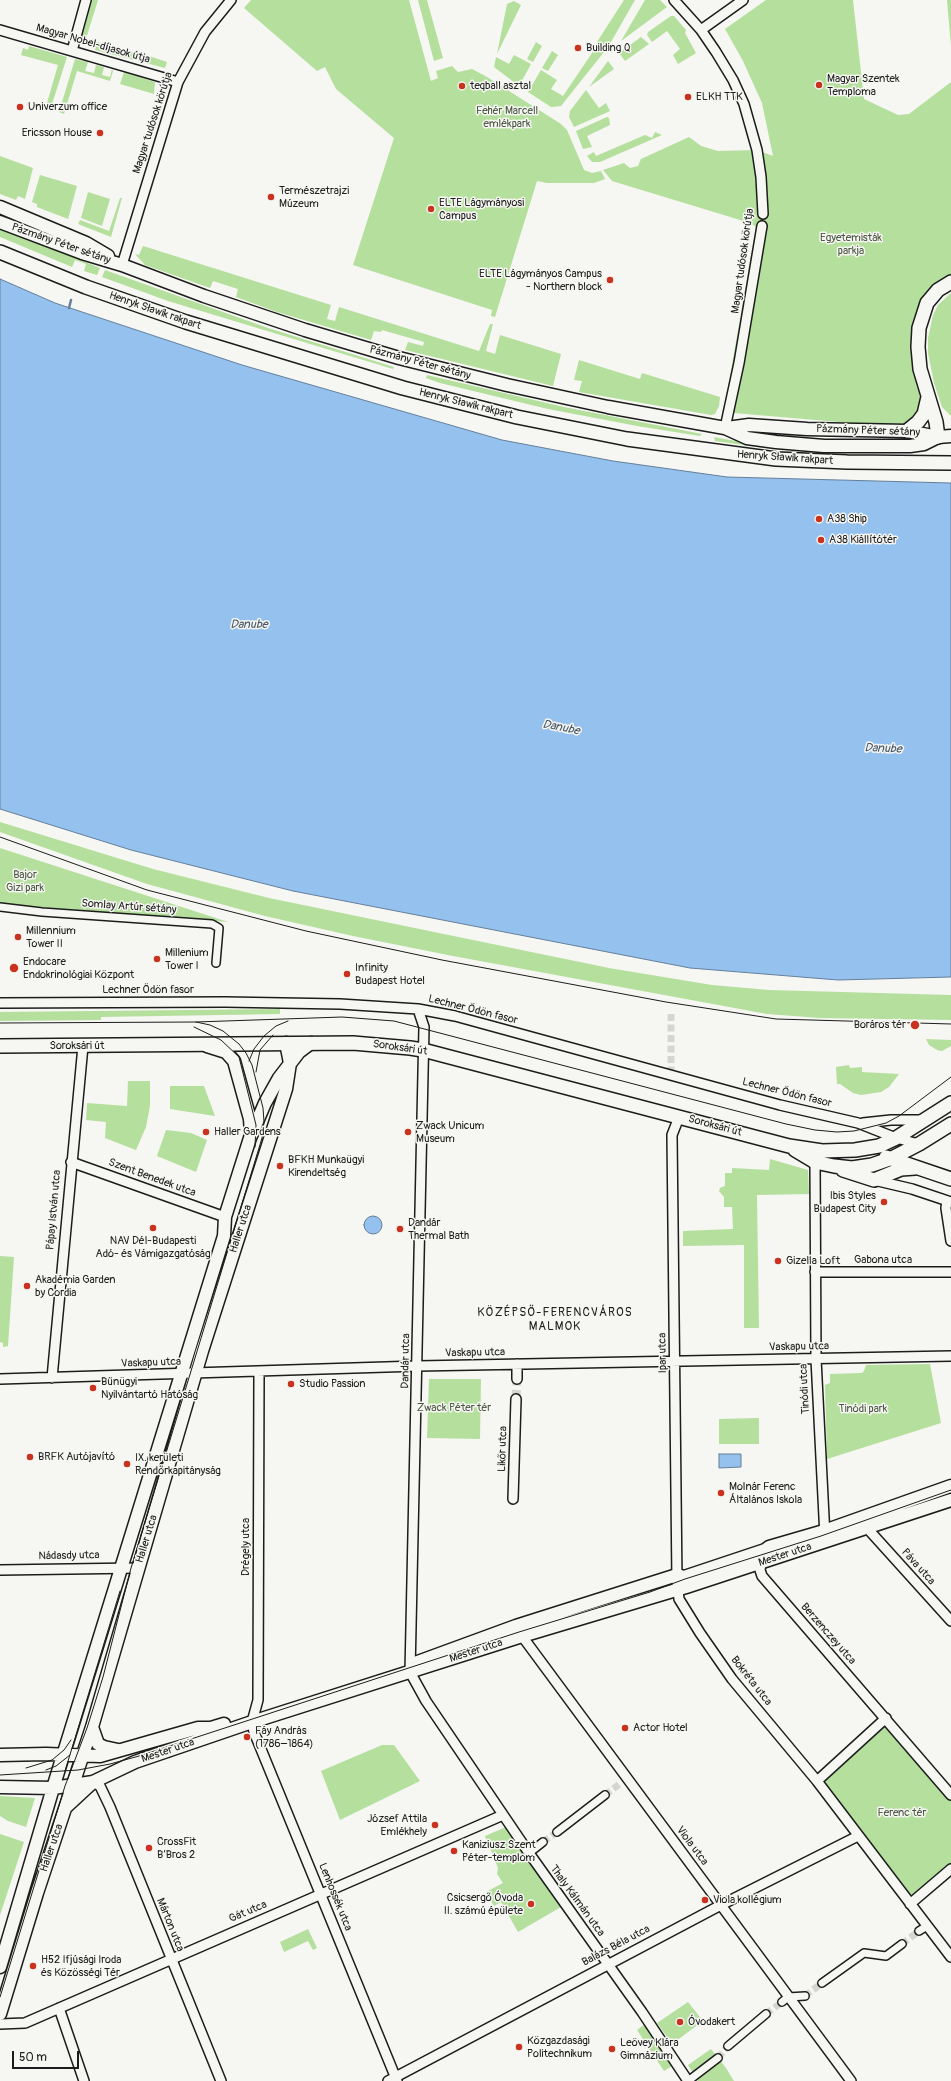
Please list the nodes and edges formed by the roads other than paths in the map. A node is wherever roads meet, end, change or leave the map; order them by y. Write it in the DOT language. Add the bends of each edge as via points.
graph roads {
  1 [pos="86,0"];
  2 [pos="231,0"];
  3 [pos="674,0"];
  4 [pos="743,0"];
  5 [pos="0,30"];
  6 [pos="701,30"];
  7 [pos="72,51"];
  8 [pos="178,82"];
  9 [pos="0,207"];
  10 [pos="763,214"];
  11 [pos="0,222"];
  12 [pos="762,226"];
  13 [pos="0,252"];
  14 [pos="122,265"];
  15 [pos="951,282"];
  16 [pos="928,397"];
  17 [pos="725,428"];
  18 [pos="907,431"];
  19 [pos="944,436"];
  20 [pos="951,462"];
  21 [pos="0,907"];
  22 [pos="216,963"];
  23 [pos="0,1003"];
  24 [pos="418,1009"];
  25 [pos="286,1043"];
  26 [pos="311,1043"];
  27 [pos="198,1044"];
  28 [pos="0,1046"];
  29 [pos="83,1046"];
  30 [pos="423,1050"];
  31 [pos="290,1063"];
  32 [pos="951,1103"];
  33 [pos="679,1117"];
  34 [pos="925,1120"];
  35 [pos="858,1123"];
  36 [pos="951,1124"];
  37 [pos="251,1136"];
  38 [pos="896,1138"];
  39 [pos="919,1144"];
  40 [pos="789,1146"];
  41 [pos="855,1150"];
  42 [pos="892,1158"];
  43 [pos="71,1162"];
  44 [pos="815,1162"];
  45 [pos="834,1166"];
  46 [pos="920,1168"];
  47 [pos="951,1179"];
  48 [pos="874,1180"];
  49 [pos="950,1200"];
  50 [pos="225,1217"];
  51 [pos="951,1241"];
  52 [pos="815,1272"];
  53 [pos="951,1272"];
  54 [pos="951,1356"];
  55 [pos="816,1359"];
  56 [pos="675,1362"];
  57 [pos="517,1364"];
  58 [pos="418,1366"];
  59 [pos="259,1372"];
  60 [pos="197,1373"];
  61 [pos="181,1375"];
  62 [pos="52,1378"];
  63 [pos="517,1378"];
  64 [pos="0,1379"];
  65 [pos="516,1399"];
  66 [pos="951,1486"];
  67 [pos="513,1499"];
  68 [pos="951,1500"];
  69 [pos="867,1528"];
  70 [pos="825,1536"];
  71 [pos="761,1563"];
  72 [pos="122,1568"];
  73 [pos="138,1568"];
  74 [pos="0,1570"];
  75 [pos="680,1576"];
  76 [pos="677,1590"];
  77 [pos="951,1621"];
  78 [pos="519,1631"];
  79 [pos="410,1668"];
  80 [pos="253,1718"];
  81 [pos="886,1718"];
  82 [pos="92,1727"];
  83 [pos="121,1750"];
  84 [pos="0,1755"];
  85 [pos="64,1755"];
  86 [pos="82,1756"];
  87 [pos="817,1781"];
  88 [pos="93,1782"];
  89 [pos="73,1785"];
  90 [pos="948,1786"];
  91 [pos="0,1787"];
  92 [pos="53,1788"];
  93 [pos="605,1795"];
  94 [pos="951,1795"];
  95 [pos="66,1808"];
  96 [pos="503,1815"];
  97 [pos="557,1832"];
  98 [pos="858,1836"];
  99 [pos="543,1842"];
  100 [pos="529,1853"];
  101 [pos="951,1869"];
  102 [pos="322,1895"];
  103 [pos="910,1904"];
  104 [pos="721,1905"];
  105 [pos="902,1944"];
  106 [pos="951,1957"];
  107 [pos="170,1958"];
  108 [pos="608,1964"];
  109 [pos="0,1967"];
  110 [pos="822,1983"];
  111 [pos="805,1996"];
  112 [pos="785,2000"];
  113 [pos="59,2008"];
  114 [pos="0,2014"];
  115 [pos="766,2014"];
  116 [pos="0,2024"];
  117 [pos="728,2046"];
  118 [pos="718,2058"];
  119 [pos="393,2080"];
  120 [pos="84,2081"];
  121 [pos="221,2081"];
  122 [pos="688,2081"];
  123 [pos="851,2081"];
  1 -- 7 [label="street"];
  2 -- 8 [label="street, Magyar tudósok körútja" via="206,32"];
  3 -- 6 [label="street, Magyar tudósok körútja"];
  4 -- 6 [label="street"];
  5 -- 7 [label="street, Magyar Nobel-díjasok útja"];
  6 -- 10 [label="street, Magyar tudósok körútja" via="726,67 744,104 758,156"];
  7 -- 8 [label="street, Magyar Nobel-díjasok útja"];
  8 -- 14 [label="street, Magyar tudósok körútja"];
  9 -- 14 [label="street, Pázmány Péter sétány" via="86,243"];
  10 -- 12 [label="street, Magyar tudósok körútja"];
  11 -- 14 [label="street, Pázmány Péter sétány"];
  12 -- 17 [label="street, Magyar tudósok körútja" via="739,364"];
  13 -- 20 [label="main road, Henryk Sławik rakpart" via="80,285 186,322 403,388 517,417 627,439 776,459"];
  14 -- 17 [label="street, Pázmány Péter sétány" via="261,315 400,358 554,396"];
  15 -- 16 [label="main road" via="932,297 921,319 918,356"];
  16 -- 18 [label="main road" via="921,418"];
  16 -- 19 [label="main road"];
  17 -- 18 [label="street, Pázmány Péter sétány" via="749,425"];
  17 -- 19 [label="street, Pázmány Péter sétány" via="747,438 824,446 910,446 924,444"];
  18 -- 19 [label="street, Pázmány Péter sétány"];
  21 -- 22 [label="street, Somlay Artúr sétány" via="31,912 212,924 219,928"];
  23 -- 24 [label="street, Lechner Ödön fasor" via="225,1002 340,1004"];
  24 -- 30 [label="street, Dandár utca" via="424,1028"];
  24 -- 35 [label="street, Lechner Ödön fasor" via="455,1016 780,1105"];
  25 -- 26 [label="main road, Soroksári út"];
  25 -- 27 [label="main road, Soroksári út"];
  25 -- 31 [label="street, Haller utca"];
  26 -- 30 [label="main road, Soroksári út" via="370,1044"];
  26 -- 31 [label="street, Haller utca"];
  27 -- 29 [label="main road, Soroksári út"];
  27 -- 37 [label="street, Haller utca" via="226,1052 234,1061 250,1119"];
  28 -- 29 [label="main road, Soroksári út"];
  29 -- 43 [label="street, Pápay István utca"];
  30 -- 33 [label="main road, Soroksári út"];
  30 -- 58 [label="street, Dandár utca"];
  31 -- 37 [label="street, Haller utca" via="271,1090"];
  31 -- 60 [label="street, Haller utca" via="286,1089"];
  32 -- 34 [label="main road"];
  33 -- 40 [label="main road, Soroksári út"];
  33 -- 56 [label="street, Ipar utca" via="672,1135"];
  34 -- 35 [label="street, Lechner Ödön fasor"];
  34 -- 38 [label="main road"];
  35 -- 38 [label="street, Lechner Ödön fasor"];
  36 -- 39 [label="main road"];
  37 -- 50 [label="street, Haller utca"];
  38 -- 39 [label="street, Lechner Ödön fasor"];
  38 -- 41 [label="main road" via="879,1146"];
  39 -- 42 [label="main road"];
  40 -- 41 [label="main road, Soroksári út" via="822,1151"];
  40 -- 44 [label="main road, Soroksári út"];
  41 -- 42 [label="main road"];
  42 -- 45 [label="main road" via="852,1168"];
  42 -- 46 [label="main road"];
  43 -- 50 [label="street, Szent Benedek utca"];
  43 -- 62 [label="street, Pápay István utca"];
  44 -- 45 [label="main road, Soroksári út"];
  44 -- 52 [label="street, Tinódi utca"];
  45 -- 48 [label="main road" via="850,1174"];
  46 -- 47 [label="main road"];
  46 -- 48 [label="main road" via="902,1169"];
  48 -- 49 [label="street"];
  49 -- 51 [label="street" via="946,1208"];
  50 -- 61 [label="street, Haller utca" via="224,1236"];
  52 -- 53 [label="street, Gabona utca"];
  52 -- 55 [label="street, Tinódi utca"];
  54 -- 55 [label="street, Vaskapu utca"];
  55 -- 56 [label="street, Vaskapu utca"];
  55 -- 70 [label="street, Tinódi utca"];
  56 -- 57 [label="street, Vaskapu utca"];
  56 -- 75 [label="street, Ipar utca"];
  57 -- 58 [label="street, Vaskapu utca"];
  57 -- 63 [label="street"];
  58 -- 59 [label="street, Vaskapu utca"];
  58 -- 79 [label="street, Dandár utca"];
  59 -- 60 [label="street, Vaskapu utca"];
  59 -- 80 [label="street, Drégely utca" via="258,1700"];
  60 -- 61 [label="street, Vaskapu utca"];
  60 -- 73 [label="street, Haller utca"];
  61 -- 62 [label="street, Vaskapu utca"];
  61 -- 72 [label="street, Haller utca"];
  62 -- 64 [label="street, Vaskapu utca"];
  65 -- 67 [label="street, Likőr utca"];
  66 -- 70 [label="street, Mester utca"];
  68 -- 69 [label="street, Mester utca"];
  69 -- 70 [label="street, Mester utca"];
  69 -- 77 [label="street, Páva utca"];
  70 -- 71 [label="street, Mester utca"];
  70 -- 75 [label="street, Mester utca" via="769,1547"];
  71 -- 76 [label="street, Mester utca"];
  71 -- 81 [label="street, Berzenczey utca" via="762,1576"];
  72 -- 73 [label="street, Nádasdy utca"];
  72 -- 74 [label="street, Nádasdy utca"];
  72 -- 85 [label="street, Haller utca"];
  73 -- 82 [label="street, Haller utca"];
  75 -- 76 [label="street, Ipar utca"];
  75 -- 78 [label="street, Mester utca"];
  76 -- 78 [label="street, Mester utca"];
  76 -- 87 [label="street, Bokréta utca" via="679,1598 700,1633 732,1679"];
  78 -- 79 [label="street, Mester utca"];
  78 -- 104 [label="street, Viola utca" via="624,1780"];
  79 -- 80 [label="street, Mester utca"];
  79 -- 96 [label="street, Thaly Kálmán utca" via="426,1701"];
  80 -- 83 [label="street, Mester utca" via="211,1728 198,1728"];
  80 -- 88 [label="street, Mester utca" via="135,1762"];
  80 -- 102 [label="street, Lenhossék utca" via="259,1745"];
  81 -- 87 [label="street"];
  81 -- 90 [label="street"];
  82 -- 83 [label="street" via="98,1744 108,1749"];
  82 -- 86 [label="street, Haller utca"];
  83 -- 86 [label="street, Mester utca" via="100,1756"];
  84 -- 85 [label="street, Mester utca"];
  85 -- 86 [label="street, Mester utca"];
  85 -- 92 [label="street, Haller utca"];
  86 -- 89 [label="street, Haller utca"];
  87 -- 98 [label="street"];
  88 -- 89 [label="street, Mester utca"];
  88 -- 95 [label="street"];
  88 -- 107 [label="street, Márton utca" via="100,1786 110,1807"];
  89 -- 92 [label="street, Mester utca"];
  89 -- 95 [label="street, Haller utca"];
  90 -- 94 [label="street"];
  91 -- 92 [label="street, Mester utca"];
  92 -- 109 [label="street, Haller utca"];
  93 -- 97 [label="street"];
  95 -- 114 [label="street, Haller utca"];
  96 -- 100 [label="street, Thaly Kálmán utca"];
  96 -- 102 [label="street, Gát utca"];
  98 -- 103 [label="street"];
  98 -- 104 [label="street, Balázs Béla utca"];
  99 -- 100 [label="street"];
  100 -- 108 [label="street, Thaly Kálmán utca"];
  101 -- 103 [label="street"];
  102 -- 107 [label="street, Gát utca"];
  102 -- 119 [label="street, Lenhossék utca"];
  103 -- 106 [label="street" via="923,1929"];
  104 -- 108 [label="street, Balázs Béla utca"];
  104 -- 112 [label="street, Viola utca"];
  105 -- 110 [label="street" via="886,1956 864,1953"];
  107 -- 113 [label="street, Gát utca"];
  107 -- 121 [label="street, Márton utca"];
  108 -- 119 [label="street, Balázs Béla utca"];
  108 -- 122 [label="street, Thaly Kálmán utca"];
  111 -- 112 [label="street"];
  112 -- 123 [label="street, Viola utca"];
  113 -- 116 [label="street, Gát utca" via="25,2023"];
  113 -- 120 [label="street"];
  115 -- 117 [label="street"];
  118 -- 122 [label="street"];
}
